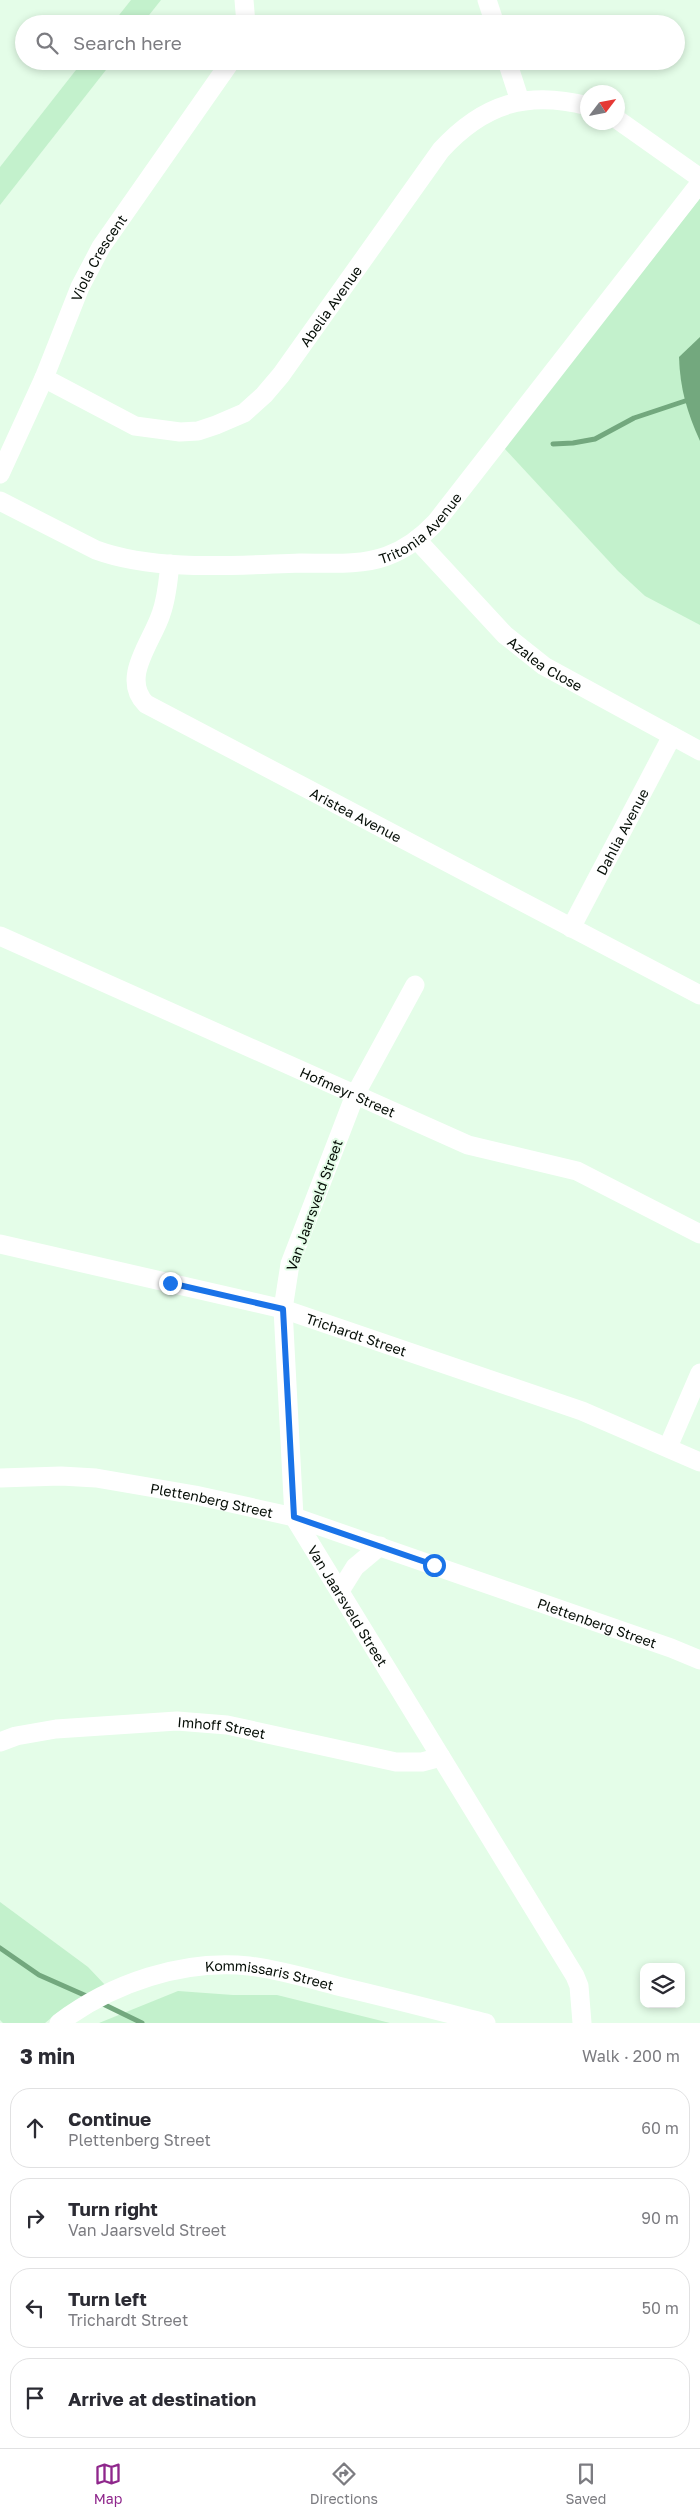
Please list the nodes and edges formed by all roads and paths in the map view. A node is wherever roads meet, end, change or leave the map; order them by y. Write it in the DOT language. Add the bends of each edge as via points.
graph roads {
  1 [pos="244,0"];
  2 [pos="487,0"];
  3 [pos="245,15"];
  4 [pos="492,15"];
  5 [pos="225,70"];
  6 [pos="510,70"];
  7 [pos="520,101"];
  8 [pos="580,105"];
  9 [pos="625,125"];
  10 [pos="700,178"];
  11 [pos="700,183"];
  12 [pos="44,378"];
  13 [pos="0,474"];
  14 [pos="0,501"];
  15 [pos="417,540"];
  16 [pos="170,564"];
  17 [pos="672,736"];
  18 [pos="700,751"];
  19 [pos="571,928"];
  20 [pos="0,936"];
  21 [pos="415,985"];
  22 [pos="700,995"];
  23 [pos="354,1096"];
  24 [pos="700,1234"];
  25 [pos="0,1244"];
  26 [pos="283,1309"];
  27 [pos="700,1373"];
  28 [pos="668,1447"];
  29 [pos="700,1462"];
  30 [pos="0,1478"];
  31 [pos="294,1517"];
  32 [pos="380,1546"];
  33 [pos="340,1591"];
  34 [pos="700,1660"];
  35 [pos="0,1742"];
  36 [pos="441,1757"];
  37 [pos="60,2023"];
  38 [pos="486,2023"];
  39 [pos="582,2023"];
  1 -- 3 [label="street"];
  2 -- 4 [label="street"];
  5 -- 12 [label="street, Viola Crescent" via="101,247 80,287"];
  6 -- 7 [label="street"];
  7 -- 8 [label="street, Abelia Avenue" via="549,99"];
  7 -- 12 [label="street, Abelia Avenue" via="497,108 470,123 441,150 281,375 244,413 198,431 135,426"];
  9 -- 10 [label="street"];
  11 -- 15 [label="street, Tritonia Avenue" via="448,506"];
  12 -- 13 [label="street, Viola Crescent"];
  14 -- 16 [label="street, Tritonia Avenue" via="96,550 113,556"];
  15 -- 16 [label="street, Tritonia Avenue" via="386,557 360,562"];
  15 -- 17 [label="street, Azalea Close" via="505,635 544,666"];
  16 -- 19 [label="street, Aristea Avenue" via="161,615 136,673 135,687 146,704"];
  17 -- 18 [label="street, Azalea Close"];
  17 -- 19 [label="street, Dahlia Avenue"];
  19 -- 22 [label="street, Aristea Avenue"];
  20 -- 23 [label="street, Hofmeyr Street"];
  21 -- 23 [label="street, Van Jaarsveld Street"];
  23 -- 24 [label="street, Hofmeyr Street" via="468,1145 577,1171"];
  23 -- 26 [label="street, Van Jaarsveld Street" via="290,1264"];
  25 -- 26 [label="street, Trichardt Street"];
  26 -- 28 [label="street, Trichardt Street" via="582,1411"];
  26 -- 31 [label="street, Van Jaarsveld Street"];
  27 -- 28 [label="street"];
  28 -- 29 [label="street, Trichardt Street"];
  30 -- 31 [label="street, Plettenberg Street" via="96,1478"];
  31 -- 32 [label="street, Plettenberg Street"];
  31 -- 33 [label="street, Van Jaarsveld Street"];
  32 -- 33 [label="street" via="355,1567"];
  32 -- 34 [label="street, Plettenberg Street"];
  33 -- 36 [label="street, Van Jaarsveld Street"];
  35 -- 36 [label="street, Imhoff Street" via="56,1729 177,1721 227,1725 396,1762 422,1762"];
  36 -- 39 [label="street, Van Jaarsveld Street" via="575,1976"];
  37 -- 38 [label="street, Kommissaris Street" via="97,2000 146,1979 179,1969 226,1965 251,1966"];
}
